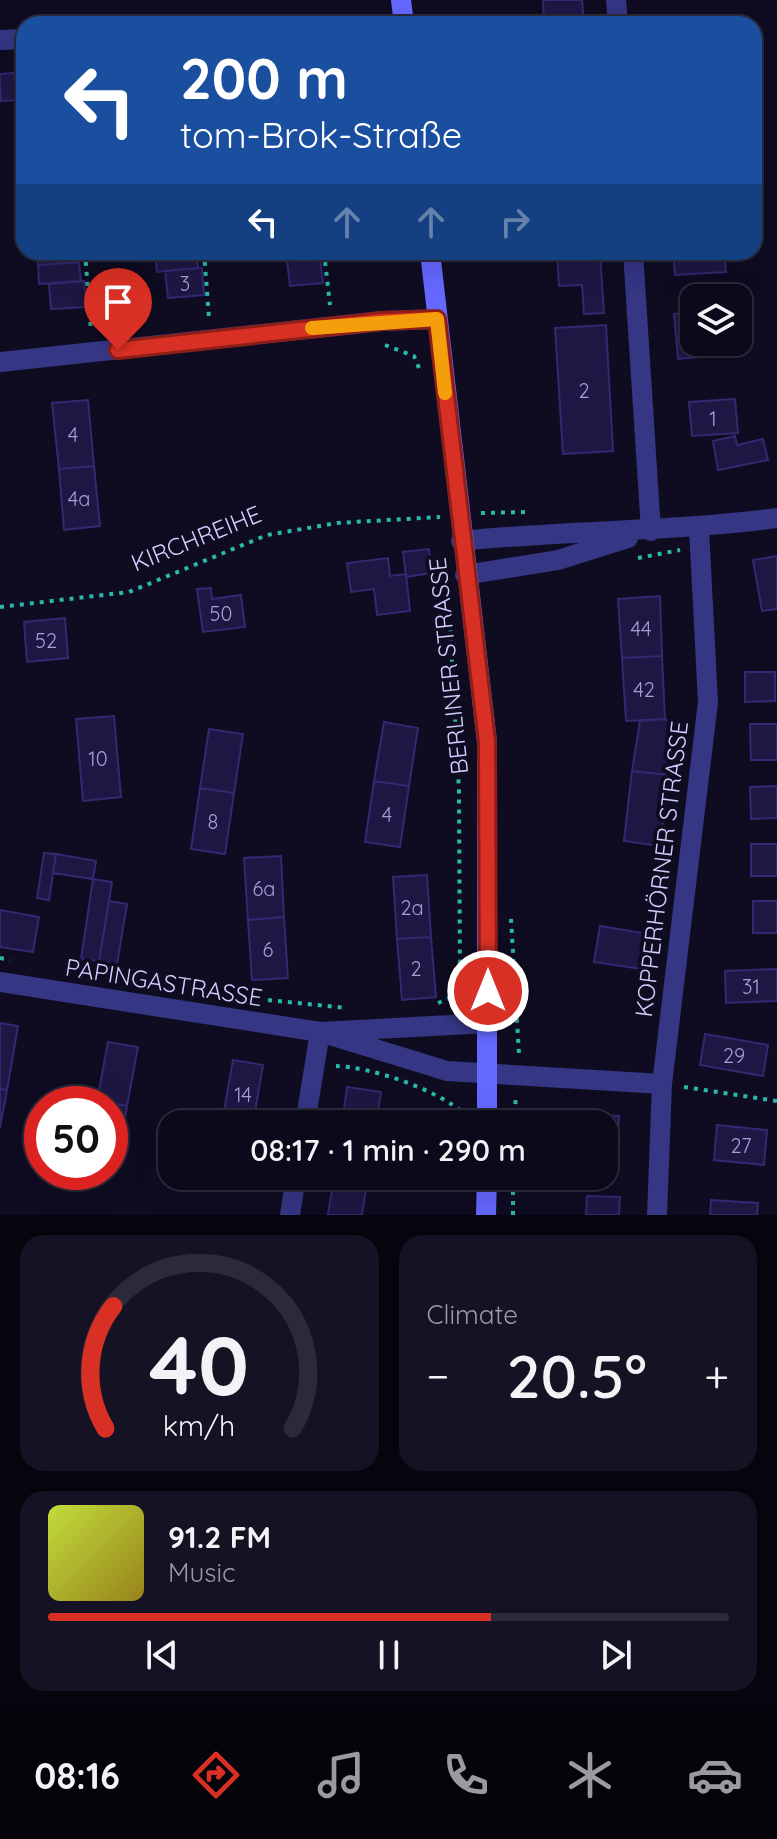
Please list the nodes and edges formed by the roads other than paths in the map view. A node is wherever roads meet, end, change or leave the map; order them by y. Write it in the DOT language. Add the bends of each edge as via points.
graph roads {
  1 [pos="431,260"];
  2 [pos="634,260"];
  3 [pos="437,319"];
  4 [pos="0,362"];
  5 [pos="777,518"];
  6 [pos="699,529"];
  7 [pos="651,531"];
  8 [pos="461,541"];
  9 [pos="465,575"];
  10 [pos="0,982"];
  11 [pos="488,1023"];
  12 [pos="320,1032"];
  13 [pos="488,1074"];
  14 [pos="662,1084"];
  15 [pos="307,1110"];
  16 [pos="487,1110"];
  17 [pos="294,1190"];
  18 [pos="487,1190"];
  19 [pos="290,1215"];
  20 [pos="486,1215"];
  21 [pos="657,1215"];
  1 -- 3 [label="main road, BERLINER STRASSE"];
  2 -- 7 [label="street"];
  3 -- 4 [label="street"];
  3 -- 8 [label="main road, BERLINER STRASSE" via="450,517"];
  5 -- 6 [label="street"];
  6 -- 7 [label="street"];
  6 -- 14 [label="street, KOPPERHÖRNER STRASSE" via="708,702"];
  7 -- 8 [label="street" via="530,533"];
  7 -- 9 [label="street" via="558,560"];
  8 -- 9 [label="main road, BERLINER STRASSE"];
  9 -- 11 [label="main road, BERLINER STRASSE" via="487,742"];
  10 -- 12 [label="street, PAPINGASTRASSE"];
  11 -- 12 [label="street, PAPINGASTRASSE"];
  11 -- 13 [label="main road, BERLINER STRASSE"];
  12 -- 13 [label="street, PAPINGASTRASSE" via="447,1071"];
  12 -- 15 [label="street"];
  13 -- 14 [label="street, PAPINGASTRASSE"];
  13 -- 16 [label="main road, BERLINER STRASSE"];
  14 -- 21 [label="street, KOPPERHÖRNER STRASSE"];
  17 -- 19 [label="street"];
  18 -- 20 [label="main road"];
}
